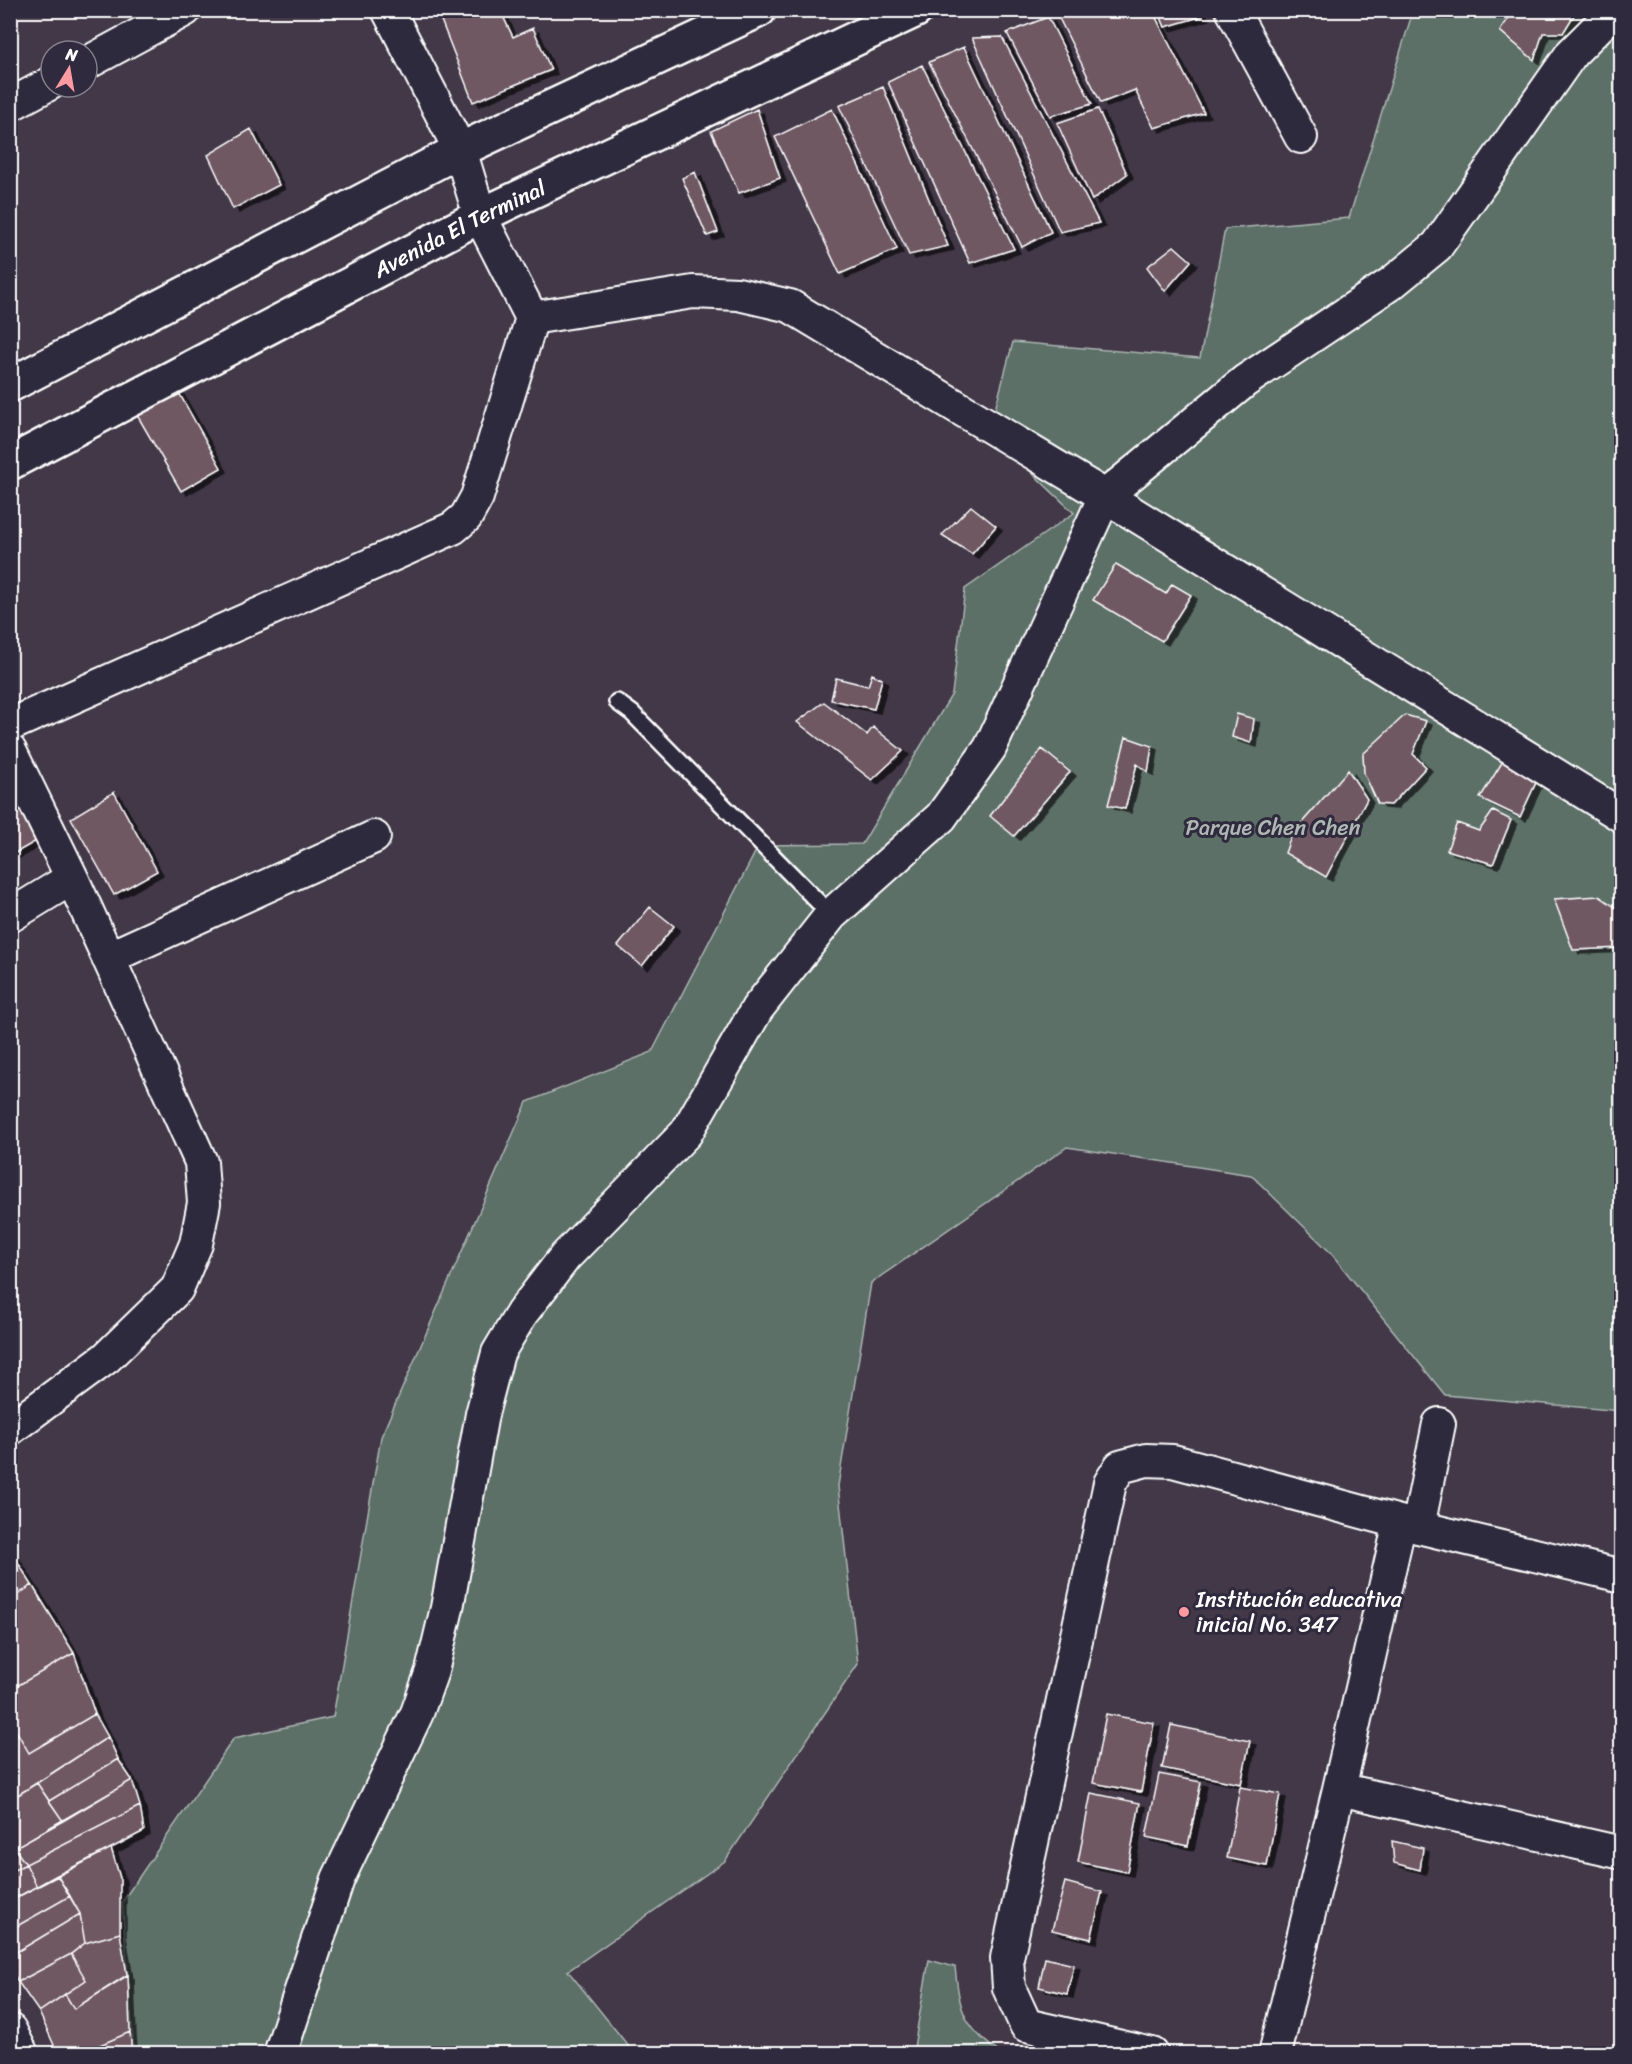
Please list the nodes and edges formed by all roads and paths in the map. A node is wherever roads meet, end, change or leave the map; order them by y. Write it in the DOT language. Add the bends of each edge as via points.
graph roads {
  1 [pos="185,10"];
  2 [pos="388,10"];
  3 [pos="759,10"];
  4 [pos="916,10"];
  5 [pos="1232,10"];
  6 [pos="1616,10"];
  7 [pos="99,57"];
  8 [pos="39,89"];
  9 [pos="10,105"];
  10 [pos="1302,137"];
  11 [pos="460,150"];
  12 [pos="480,216"];
  13 [pos="532,318"];
  14 [pos="10,385"];
  15 [pos="10,463"];
  16 [pos="1106,496"];
  17 [pos="617,702"];
  18 [pos="10,725"];
  19 [pos="10,751"];
  20 [pos="1622,816"];
  21 [pos="374,837"];
  22 [pos="72,878"];
  23 [pos="831,915"];
  24 [pos="10,916"];
  25 [pos="108,958"];
  26 [pos="1439,1425"];
  27 [pos="10,1429"];
  28 [pos="1409,1524"];
  29 [pos="1622,1575"];
  30 [pos="1339,1789"];
  31 [pos="1622,1853"];
  32 [pos="10,2030"];
  33 [pos="22,2054"];
  34 [pos="280,2054"];
  35 [pos="1152,2054"];
  36 [pos="1275,2054"];
  1 -- 7 [label="street"];
  2 -- 11 [label="street"];
  3 -- 11 [label="street"];
  4 -- 12 [label="street, Avenida El Terminal"];
  5 -- 10 [label="street"];
  6 -- 16 [label="street" via="1572,53 1437,246 1393,282 1245,381"];
  8 -- 9 [label="street"];
  11 -- 12 [label="street"];
  11 -- 14 [label="street"];
  12 -- 13 [label="street"];
  12 -- 15 [label="street, Avenida El Terminal"];
  13 -- 16 [label="street" via="693,292 738,294 790,306"];
  13 -- 18 [label="street" via="477,497 466,517 453,528"];
  16 -- 20 [label="street"];
  16 -- 23 [label="street" via="990,748 941,817"];
  17 -- 23 [label="lane"];
  19 -- 22 [label="street"];
  21 -- 25 [label="street"];
  22 -- 24 [label="street"];
  22 -- 25 [label="street"];
  23 -- 34 [label="street" via="757,1009 686,1133 565,1257 522,1313 498,1353 482,1414 432,1671 417,1713 338,1879"];
  25 -- 27 [label="street" via="201,1162 204,1203 196,1244 177,1289 106,1358"];
  26 -- 28 [label="street"];
  28 -- 29 [label="street"];
  28 -- 30 [label="street"];
  28 -- 35 [label="street" via="1173,1461 1146,1460 1120,1467 1110,1483 1007,1958 1009,1988 1026,2025"];
  30 -- 31 [label="street"];
  30 -- 36 [label="street"];
  32 -- 33 [label="street"];
}
